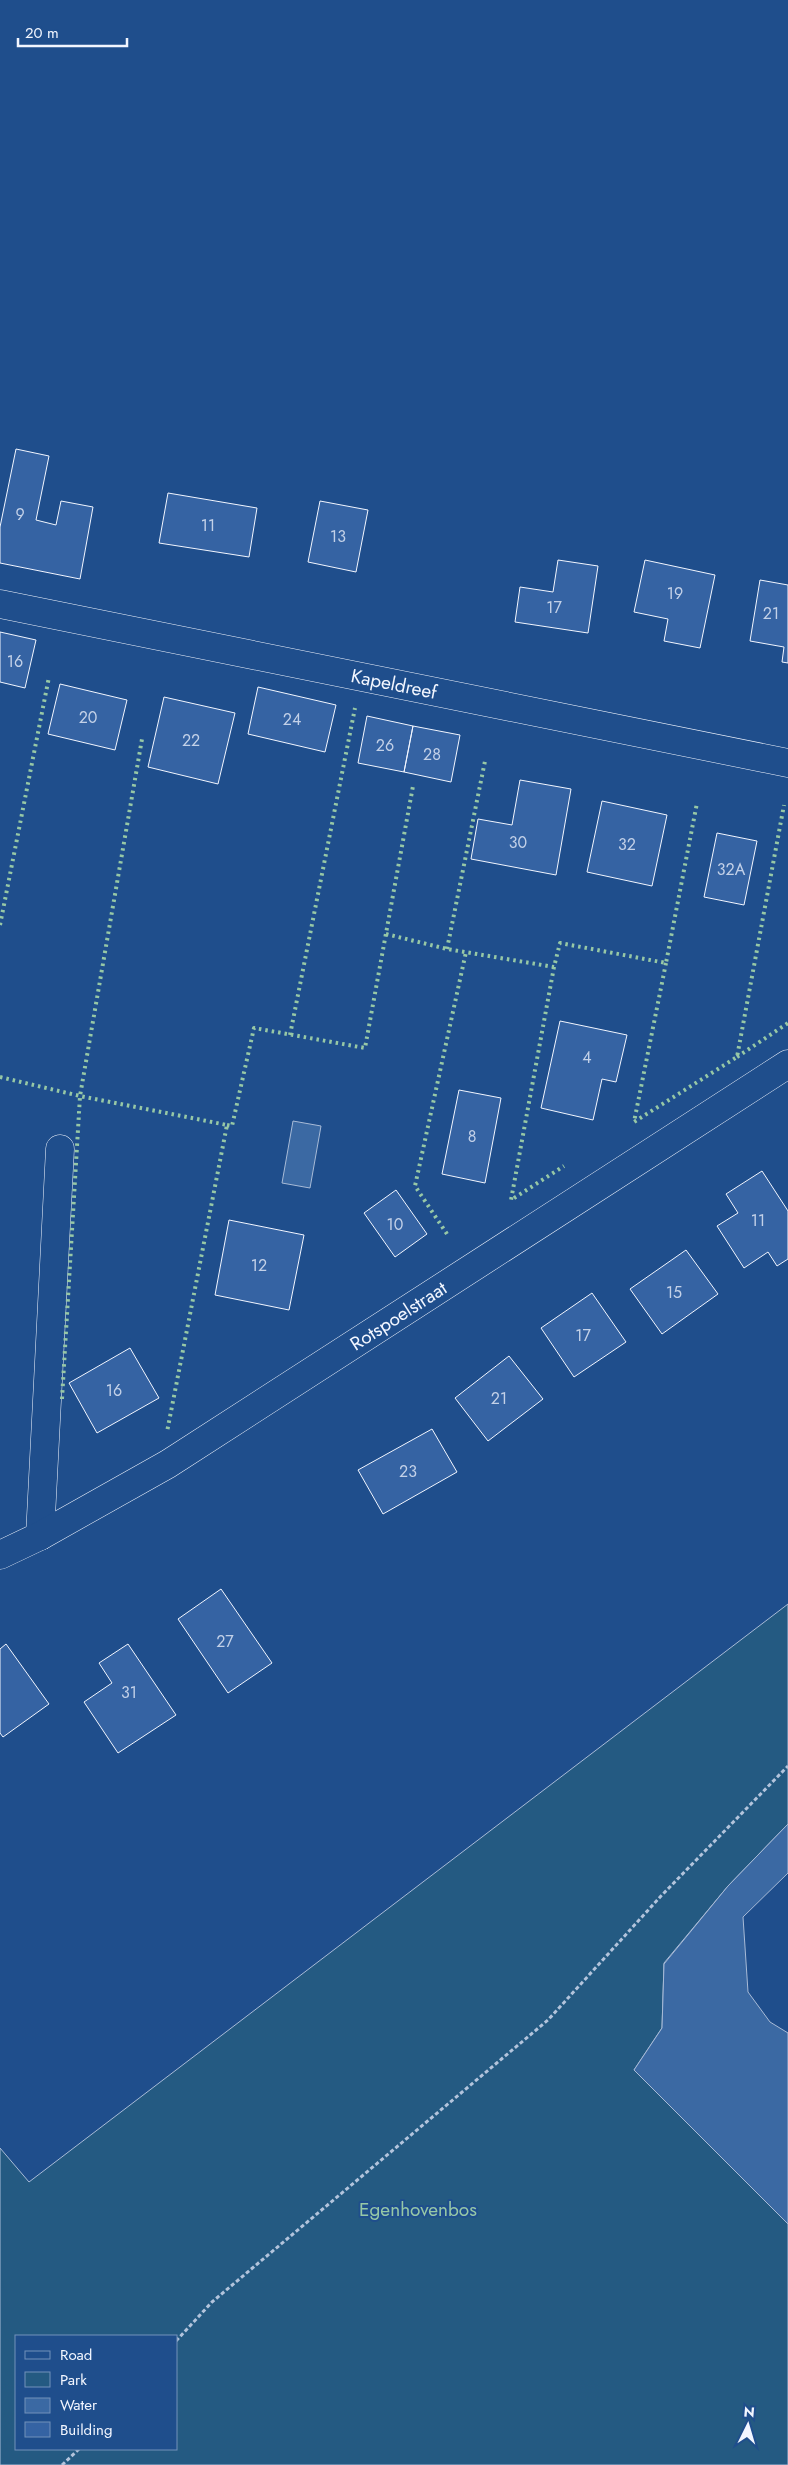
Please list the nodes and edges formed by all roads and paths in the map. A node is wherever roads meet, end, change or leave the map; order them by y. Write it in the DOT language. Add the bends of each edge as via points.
graph roads {
  1 [pos="0,604"];
  2 [pos="788,763"];
  3 [pos="788,1064"];
  4 [pos="60,1149"];
  5 [pos="40,1536"];
  6 [pos="0,1555"];
  7 [pos="788,1766"];
  8 [pos="178,2339"];
  9 [pos="78,2450"];
  10 [pos="62,2465"];
  1 -- 2 [label="street, Kapeldreef"];
  3 -- 5 [label="street, Rotspoelstraat" via="168,1464"];
  4 -- 5 [label="street"];
  5 -- 6 [label="street, Rotspoelstraat"];
  7 -- 8 [label="path" via="661,1896 548,2020 212,2302"];
  9 -- 10 [label="path"];
}
